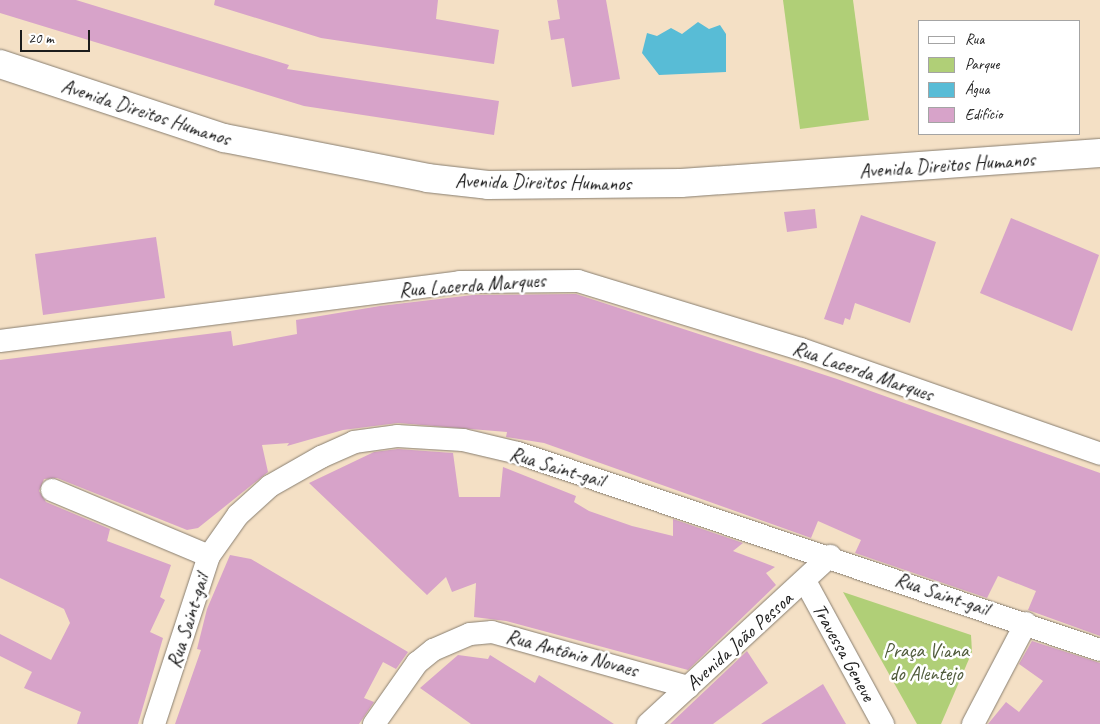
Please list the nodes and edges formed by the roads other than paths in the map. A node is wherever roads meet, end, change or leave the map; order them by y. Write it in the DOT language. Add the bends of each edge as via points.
graph roads {
  1 [pos="0,64"];
  2 [pos="1100,153"];
  3 [pos="0,341"];
  4 [pos="1100,454"];
  5 [pos="52,490"];
  6 [pos="209,556"];
  7 [pos="830,556"];
  8 [pos="805,581"];
  9 [pos="1026,623"];
  10 [pos="1100,650"];
  11 [pos="688,687"];
  12 [pos="154,724"];
  13 [pos="374,724"];
  14 [pos="648,724"];
  15 [pos="883,724"];
  16 [pos="973,724"];
  1 -- 2 [label="main road, Avenida Direitos Humanos" via="224,138 427,178 488,185 681,183"];
  3 -- 4 [label="street, Rua Lacerda Marques" via="460,282 578,281 801,348"];
  5 -- 6 [label="street"];
  6 -- 7 [label="street, Rua Saint-gail" via="238,515 270,486 321,457 354,442 423,435 518,453"];
  6 -- 12 [label="street, Rua Saint-gail"];
  7 -- 8 [label="street, Avenida João Pessoa"];
  7 -- 9 [label="street, Rua Saint-gail"];
  8 -- 11 [label="street, Avenida João Pessoa"];
  8 -- 15 [label="street, Travessa Geneve"];
  9 -- 10 [label="street, Rua Saint-gail"];
  9 -- 16 [label="street"];
  11 -- 13 [label="street, Rua Antônio Novaes" via="553,645 485,633 433,650 417,663"];
  11 -- 14 [label="street, Avenida João Pessoa"];
}
